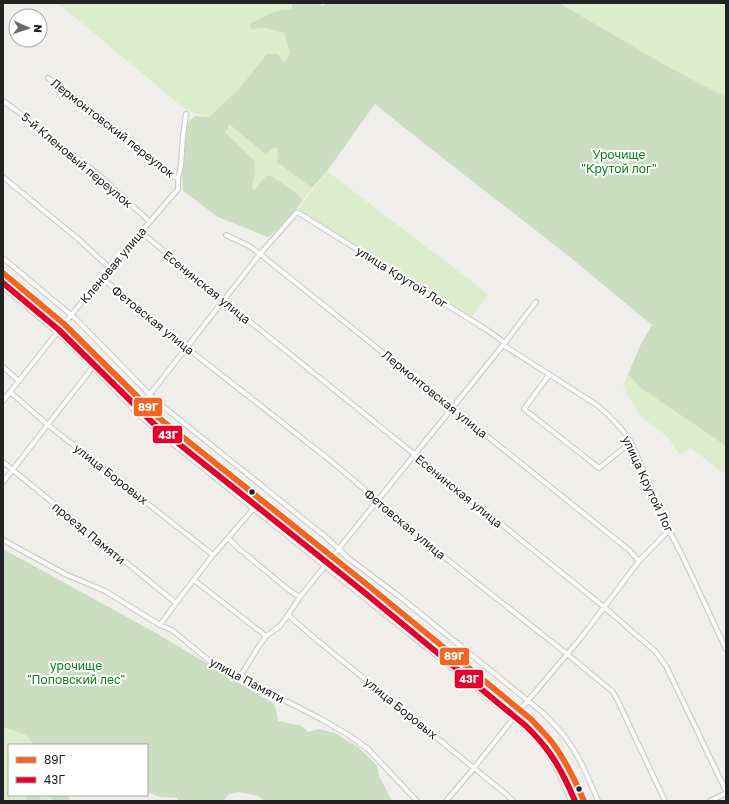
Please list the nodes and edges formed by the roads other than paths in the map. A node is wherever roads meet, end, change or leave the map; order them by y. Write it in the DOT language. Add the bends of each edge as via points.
graph roads {
  1 [pos="48,78"];
  2 [pos="3,100"];
  3 [pos="186,114"];
  4 [pos="3,177"];
  5 [pos="178,179"];
  6 [pos="150,222"];
  7 [pos="141,232"];
  8 [pos="226,235"];
  9 [pos="260,254"];
  10 [pos="3,258"];
  11 [pos="111,270"];
  12 [pos="3,273"];
  13 [pos="103,279"];
  14 [pos="3,287"];
  15 [pos="223,300"];
  16 [pos="536,302"];
  17 [pos="71,315"];
  18 [pos="64,324"];
  19 [pos="58,333"];
  20 [pos="504,344"];
  21 [pos="187,348"];
  22 [pos="99,359"];
  23 [pos="94,366"];
  24 [pos="3,367"];
  25 [pos="549,375"];
  26 [pos="19,381"];
  27 [pos="10,392"];
  28 [pos="150,395"];
  29 [pos="3,401"];
  30 [pos="143,403"];
  31 [pos="452,408"];
  32 [pos="48,425"];
  33 [pos="631,442"];
  34 [pos="414,454"];
  35 [pos="3,462"];
  36 [pos="13,470"];
  37 [pos="3,482"];
  38 [pos="261,500"];
  39 [pos="377,501"];
  40 [pos="254,509"];
  41 [pos="669,530"];
  42 [pos="228,538"];
  43 [pos="3,540"];
  44 [pos="338,549"];
  45 [pos="213,555"];
  46 [pos="332,557"];
  47 [pos="639,561"];
  48 [pos="325,566"];
  49 [pos="194,580"];
  50 [pos="300,597"];
  51 [pos="176,603"];
  52 [pos="604,607"];
  53 [pos="288,615"];
  54 [pos="160,625"];
  55 [pos="266,636"];
  56 [pos="726,649"];
  57 [pos="567,654"];
  58 [pos="241,675"];
  59 [pos="529,700"];
  60 [pos="520,710"];
  61 [pos="514,718"];
  62 [pos="474,768"];
  63 [pos="726,792"];
  64 [pos="417,801"];
  65 [pos="446,801"];
  66 [pos="513,801"];
  67 [pos="571,801"];
  68 [pos="584,801"];
  69 [pos="598,801"];
  70 [pos="665,801"];
  71 [pos="710,801"];
  1 -- 5 [label="street, Лермонтовский переулок"];
  2 -- 6 [label="street, 5-й Кленовый переулок" via="98,174"];
  3 -- 5 [label="street, Кленовая улица"];
  4 -- 11 [label="street" via="77,238"];
  5 -- 6 [label="street, Кленовая улица" via="178,189"];
  6 -- 7 [label="street, Кленовая улица"];
  7 -- 11 [label="street, Кленовая улица"];
  7 -- 15 [label="street, Есенинская улица"];
  8 -- 9 [label="street, Лермонтовская улица"];
  9 -- 15 [label="street"];
  9 -- 20 [label="street, улица Крутой Лог" via="297,212 487,330"];
  9 -- 31 [label="street, Лермонтовская улица"];
  10 -- 17 [label="street"];
  11 -- 13 [label="street, Кленовая улица"];
  12 -- 18 [label="main road"];
  13 -- 17 [label="street, Кленовая улица"];
  13 -- 21 [label="street, Фетовская улица"];
  14 -- 19 [label="street"];
  15 -- 21 [label="street"];
  15 -- 34 [label="street, Есенинская улица"];
  16 -- 20 [label="street"];
  17 -- 18 [label="street, Кленовая улица"];
  17 -- 28 [label="street"];
  18 -- 19 [label="street, Кленовая улица"];
  18 -- 22 [label="main road"];
  19 -- 23 [label="street"];
  19 -- 26 [label="street, Кленовая улица"];
  20 -- 25 [label="street, улица Крутой Лог"];
  20 -- 31 [label="street"];
  21 -- 28 [label="street"];
  21 -- 39 [label="street, Фетовская улица"];
  22 -- 23 [label="street"];
  22 -- 30 [label="main road"];
  23 -- 32 [label="street"];
  23 -- 40 [label="street" via="140,416"];
  24 -- 26 [label="street"];
  25 -- 33 [label="street, улица Крутой Лог" via="607,414"];
  25 -- 33 [label="street" via="524,409 599,468"];
  26 -- 27 [label="street, Кленовая улица"];
  27 -- 29 [label="street, Кленовая улица"];
  27 -- 32 [label="street, улица Боровых"];
  28 -- 30 [label="street"];
  28 -- 44 [label="street"];
  30 -- 38 [label="main road"];
  31 -- 34 [label="street"];
  31 -- 47 [label="street, Лермонтовская улица"];
  32 -- 36 [label="street"];
  32 -- 45 [label="street, улица Боровых"];
  33 -- 41 [label="street, улица Крутой Лог"];
  34 -- 39 [label="street"];
  34 -- 52 [label="street, Есенинская улица"];
  35 -- 36 [label="street, проезд Памяти"];
  36 -- 37 [label="street"];
  36 -- 51 [label="street, проезд Памяти"];
  38 -- 40 [label="street"];
  38 -- 46 [label="main road"];
  39 -- 44 [label="street"];
  39 -- 57 [label="street, Фетовская улица"];
  40 -- 42 [label="street"];
  40 -- 48 [label="street"];
  41 -- 47 [label="street"];
  41 -- 56 [label="street, улица Крутой Лог"];
  42 -- 45 [label="street"];
  42 -- 50 [label="street"];
  43 -- 54 [label="street, улица Памяти" via="65,574 106,591"];
  44 -- 46 [label="street"];
  44 -- 59 [label="street"];
  45 -- 49 [label="street"];
  46 -- 48 [label="street"];
  46 -- 60 [label="main road"];
  47 -- 52 [label="street"];
  48 -- 50 [label="street"];
  48 -- 61 [label="street"];
  49 -- 51 [label="street"];
  49 -- 55 [label="street"];
  50 -- 53 [label="street"];
  51 -- 54 [label="street"];
  52 -- 57 [label="street"];
  52 -- 63 [label="street, Есенинская улица" via="662,658"];
  53 -- 55 [label="street" via="280,626"];
  53 -- 62 [label="street, улица Боровых"];
  54 -- 58 [label="street, улица Памяти" via="172,630 212,663 225,671"];
  55 -- 58 [label="street"];
  57 -- 59 [label="street"];
  57 -- 70 [label="street, Фетовская улица" via="612,691"];
  58 -- 64 [label="street, улица Памяти" via="321,718 368,749"];
  59 -- 60 [label="street"];
  59 -- 69 [label="street" via="566,738 584,769"];
  60 -- 61 [label="street"];
  60 -- 68 [label="main road" via="551,741"];
  61 -- 62 [label="street"];
  61 -- 67 [label="street" via="542,746 555,766"];
  62 -- 65 [label="street"];
  62 -- 66 [label="street, улица Боровых"];
  63 -- 71 [label="street"];
}
